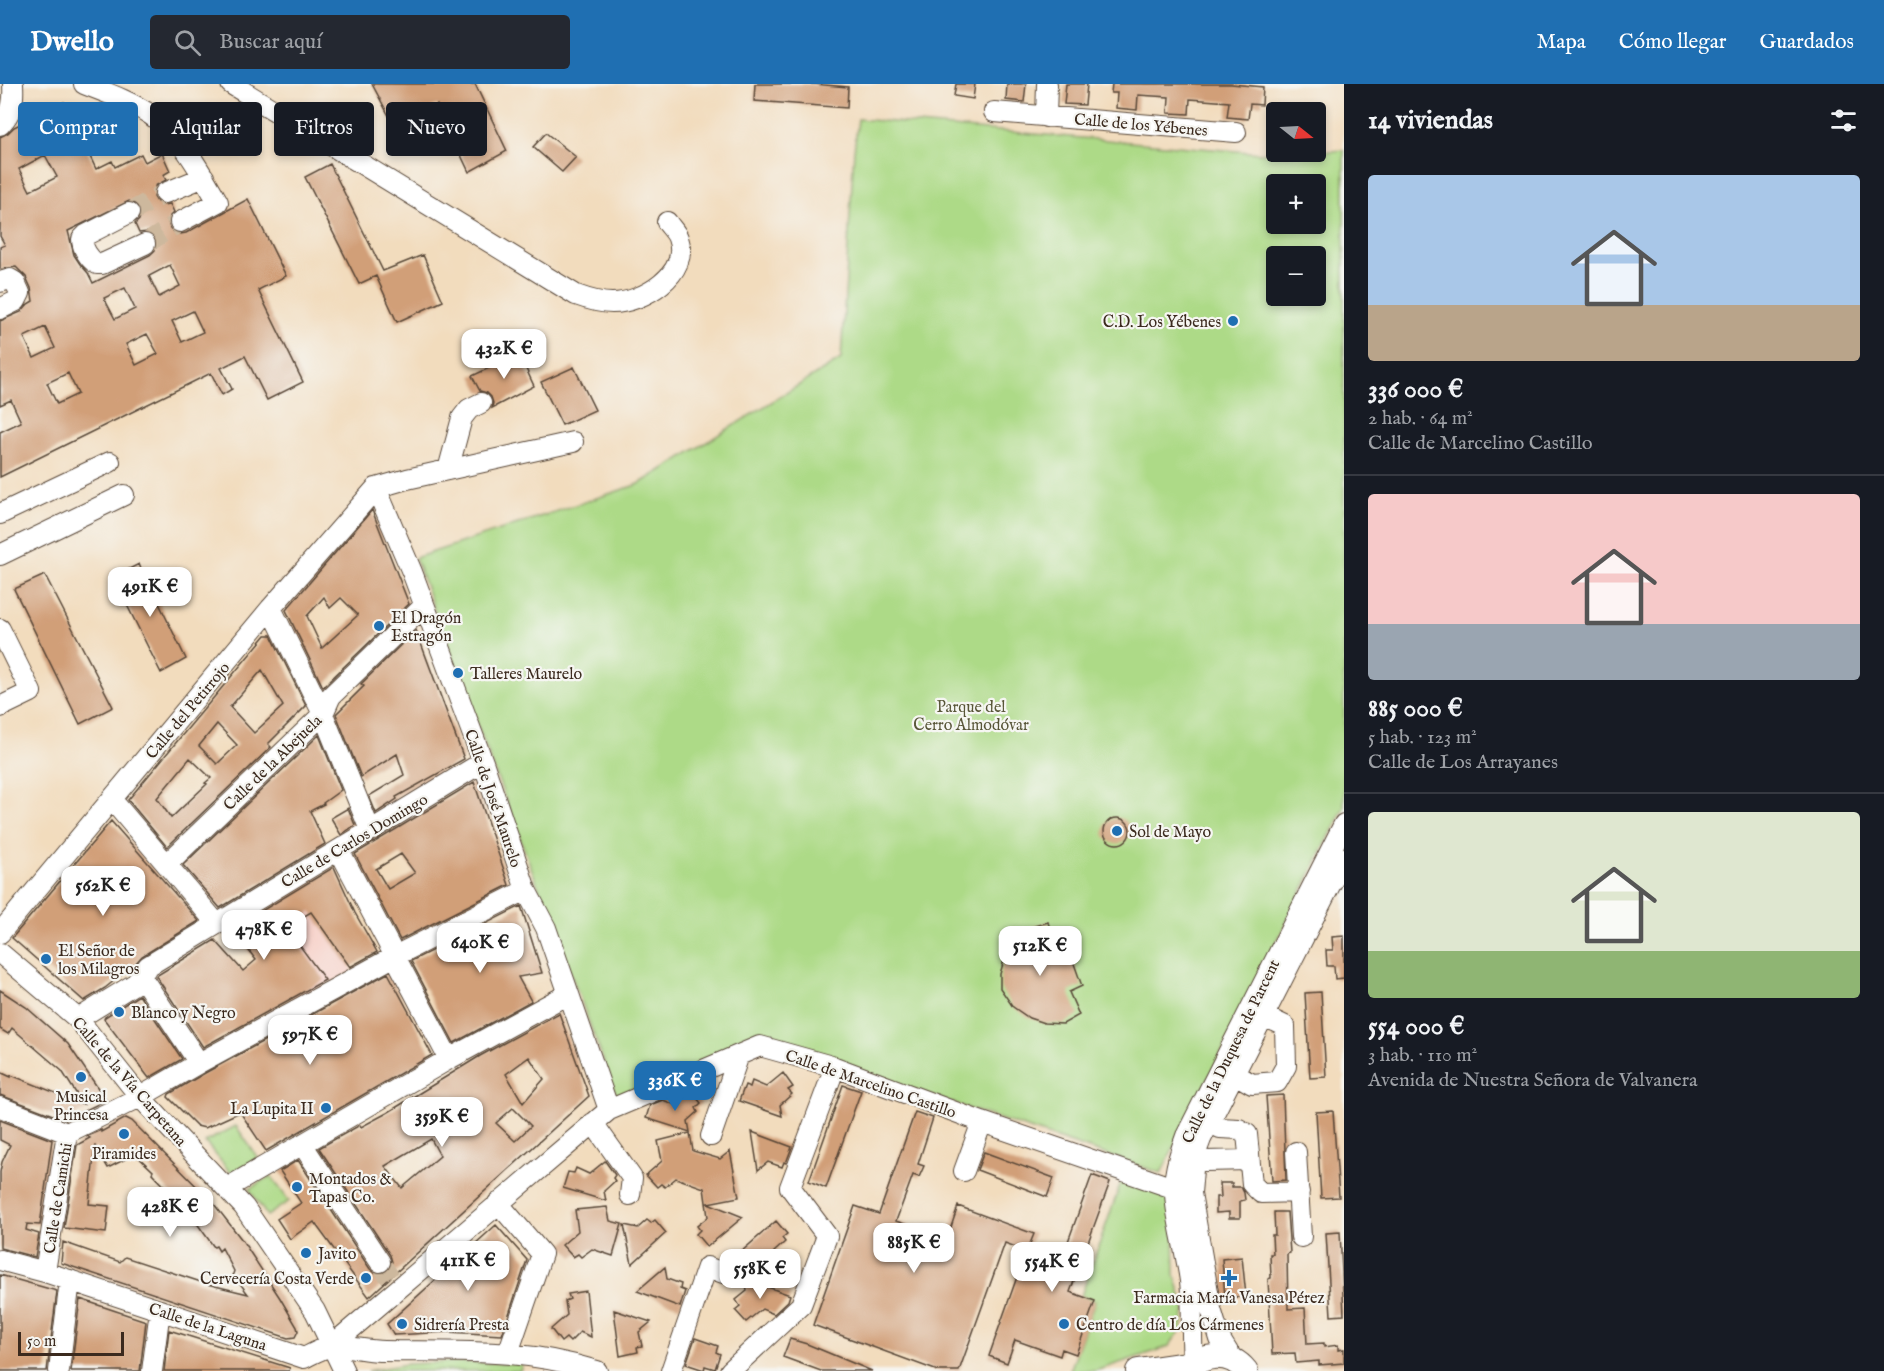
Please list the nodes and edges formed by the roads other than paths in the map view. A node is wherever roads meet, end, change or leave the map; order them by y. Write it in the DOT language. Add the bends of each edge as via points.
graph roads {
  1 [pos="13,84"];
  2 [pos="84,84"];
  3 [pos="231,84"];
  4 [pos="1047,84"];
  5 [pos="994,112"];
  6 [pos="1046,117"];
  7 [pos="0,125"];
  8 [pos="1236,132"];
  9 [pos="204,177"];
  10 [pos="165,193"];
  11 [pos="129,213"];
  12 [pos="180,222"];
  13 [pos="667,222"];
  14 [pos="145,244"];
  15 [pos="0,282"];
  16 [pos="0,309"];
  17 [pos="481,403"];
  18 [pos="573,442"];
  19 [pos="110,462"];
  20 [pos="448,470"];
  21 [pos="376,488"];
  22 [pos="124,495"];
  23 [pos="0,514"];
  24 [pos="0,555"];
  25 [pos="424,606"];
  26 [pos="271,608"];
  27 [pos="0,629"];
  28 [pos="0,707"];
  29 [pos="323,714"];
  30 [pos="483,762"];
  31 [pos="112,800"];
  32 [pos="1344,824"];
  33 [pos="370,830"];
  34 [pos="339,850"];
  35 [pos="1344,858"];
  36 [pos="166,864"];
  37 [pos="526,890"];
  38 [pos="217,924"];
  39 [pos="0,933"];
  40 [pos="0,953"];
  41 [pos="395,956"];
  42 [pos="141,976"];
  43 [pos="568,994"];
  44 [pos="1264,1016"];
  45 [pos="78,1018"];
  46 [pos="739,1055"];
  47 [pos="449,1059"];
  48 [pos="198,1063"];
  49 [pos="835,1067"];
  50 [pos="1235,1074"];
  51 [pos="140,1097"];
  52 [pos="0,1107"];
  53 [pos="609,1110"];
  54 [pos="982,1122"];
  55 [pos="1210,1122"];
  56 [pos="593,1124"];
  57 [pos="67,1133"];
  58 [pos="711,1136"];
  59 [pos="302,1144"];
  60 [pos="1296,1152"];
  61 [pos="1194,1158"];
  62 [pos="1250,1160"];
  63 [pos="964,1171"];
  64 [pos="227,1188"];
  65 [pos="1176,1189"];
  66 [pos="1299,1192"];
  67 [pos="630,1195"];
  68 [pos="498,1203"];
  69 [pos="1300,1237"];
  70 [pos="0,1260"];
  71 [pos="45,1272"];
  72 [pos="723,1273"];
  73 [pos="389,1276"];
  74 [pos="70,1280"];
  75 [pos="160,1310"];
  76 [pos="331,1346"];
  77 [pos="508,1353"];
  78 [pos="302,1364"];
  79 [pos="1240,1365"];
  80 [pos="1190,1367"];
  81 [pos="59,1371"];
  82 [pos="152,1371"];
  83 [pos="344,1371"];
  84 [pos="597,1371"];
  85 [pos="671,1371"];
  86 [pos="730,1371"];
  87 [pos="1138,1371"];
  1 -- 7 [label="street" via="14,101"];
  2 -- 9 [label="street" via="152,116 181,143"];
  3 -- 13 [label="street" via="590,300 613,303 632,299 667,279 680,251"];
  4 -- 6 [label="street"];
  5 -- 6 [label="street, Calle de los Yébenes"];
  6 -- 8 [label="street, Calle de los Yébenes"];
  9 -- 10 [label="street"];
  9 -- 12 [label="street" via="218,202"];
  11 -- 14 [label="street" via="86,235 82,245 91,261 102,264"];
  15 -- 16 [label="street" via="10,279 20,293 16,301"];
  17 -- 20 [label="street" via="462,418"];
  18 -- 20 [label="street"];
  19 -- 23 [label="street"];
  20 -- 21 [label="street"];
  21 -- 25 [label="street, Calle de José Maurelo"];
  21 -- 26 [label="street, Calle del Petirrojo"];
  22 -- 24 [label="street"];
  25 -- 29 [label="street, Calle de la Abejuela" via="331,696"];
  25 -- 30 [label="street, Calle de José Maurelo"];
  26 -- 29 [label="street"];
  26 -- 31 [label="street, Calle del Petirrojo"];
  27 -- 28 [label="street" via="31,692"];
  29 -- 33 [label="street"];
  29 -- 36 [label="street, Calle de la Abejuela"];
  30 -- 33 [label="street, Calle de Carlos Domingo"];
  30 -- 37 [label="street, Calle de José Maurelo"];
  31 -- 36 [label="street"];
  31 -- 39 [label="street, Calle del Petirrojo"];
  32 -- 65 [label="street, Calle de la Duquesa de Parcent" via="1186,1136 1178,1157"];
  33 -- 34 [label="street, Calle de Carlos Domingo"];
  34 -- 38 [label="street, Calle de Carlos Domingo"];
  34 -- 41 [label="street"];
  35 -- 44 [label="street, Calle de la Duquesa de Parcent"];
  36 -- 38 [label="street"];
  37 -- 41 [label="street, Calle de Camichi"];
  37 -- 43 [label="street, Calle de José Maurelo" via="546,928"];
  38 -- 42 [label="street, Calle de Carlos Domingo" via="148,966"];
  40 -- 45 [label="street, Calle de la Vía Carpetana"];
  41 -- 47 [label="street"];
  41 -- 48 [label="street, Calle de Camichi"];
  42 -- 45 [label="street, Calle de Carlos Domingo" via="136,983"];
  42 -- 48 [label="street"];
  43 -- 47 [label="street"];
  43 -- 53 [label="street, Calle de José Maurelo"];
  44 -- 50 [label="street, Calle de la Duquesa de Parcent"];
  44 -- 50 [label="street" via="1285,1026 1286,1066 1277,1082 1252,1084"];
  45 -- 51 [label="street, Calle de la Vía Carpetana"];
  46 -- 49 [label="street, Calle de Marcelino Castillo" via="760,1046"];
  46 -- 53 [label="street, Calle de Marcelino Castillo"];
  46 -- 58 [label="street"];
  47 -- 59 [label="street"];
  48 -- 51 [label="street, Calle de Camichi"];
  49 -- 54 [label="street, Calle de Marcelino Castillo"];
  49 -- 86 [label="street" via="790,1187 827,1236 801,1305"];
  50 -- 55 [label="street, Calle de la Duquesa de Parcent"];
  51 -- 57 [label="street, Calle de Camichi"];
  51 -- 64 [label="street, Calle de la Vía Carpetana"];
  52 -- 57 [label="street"];
  53 -- 56 [label="street, Calle de Marcelino Castillo"];
  54 -- 63 [label="street"];
  54 -- 65 [label="street, Calle de Marcelino Castillo"];
  55 -- 61 [label="street, Calle de la Duquesa de Parcent"];
  55 -- 62 [label="street" via="1247,1134"];
  56 -- 67 [label="street" via="632,1178"];
  56 -- 68 [label="street, Calle de Marcelino Castillo"];
  57 -- 71 [label="street, Calle de Camichi"];
  59 -- 64 [label="street"];
  59 -- 73 [label="street"];
  60 -- 66 [label="street"];
  61 -- 62 [label="street"];
  61 -- 79 [label="street, Calle de la Duquesa de Parcent" via="1191,1193 1208,1295 1220,1339"];
  62 -- 66 [label="street" via="1252,1184 1261,1193"];
  64 -- 76 [label="street, Calle de la Vía Carpetana" via="315,1311"];
  65 -- 80 [label="street, Calle de la Duquesa de Parcent" via="1193,1310"];
  66 -- 69 [label="street"];
  68 -- 73 [label="street, Calle de Marcelino Castillo"];
  68 -- 77 [label="street" via="542,1254"];
  70 -- 71 [label="street, Calle de la Laguna"];
  71 -- 74 [label="street, Calle de la Laguna"];
  72 -- 85 [label="street" via="707,1267"];
  73 -- 76 [label="street, Calle de Marcelino Castillo"];
  74 -- 75 [label="street, Calle de la Laguna"];
  74 -- 81 [label="street"];
  75 -- 78 [label="street, Calle de la Laguna"];
  75 -- 82 [label="street"];
  76 -- 77 [label="street, Calle de la Laguna" via="381,1351"];
  76 -- 78 [label="street, Calle de la Laguna"];
  76 -- 83 [label="street, Calle de la Vía Carpetana"];
  77 -- 84 [label="street, Calle de la Laguna" via="569,1362"];
  79 -- 80 [label="main road" via="1220,1356 1206,1357"];
  80 -- 87 [label="main road"];
}
